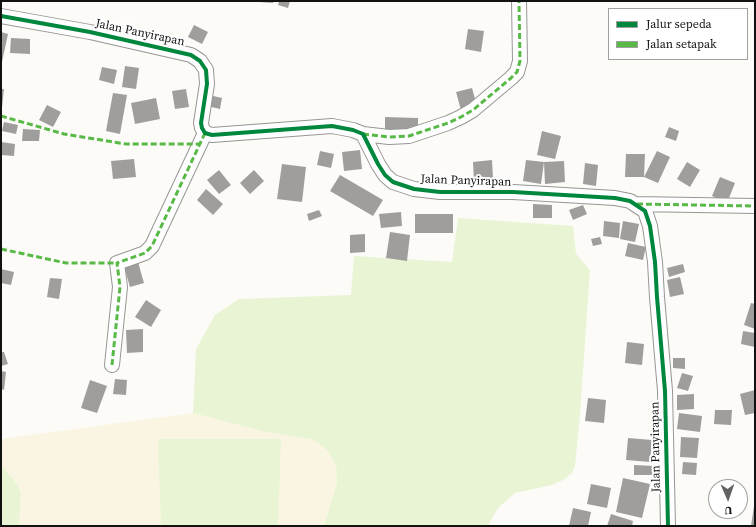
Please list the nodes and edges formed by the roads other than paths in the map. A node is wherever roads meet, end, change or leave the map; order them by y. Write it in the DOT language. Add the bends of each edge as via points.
graph roads {
  1 [pos="519,1"];
  2 [pos="1,16"];
  3 [pos="205,133"];
  4 [pos="363,134"];
  5 [pos="635,204"];
  6 [pos="755,206"];
  7 [pos="112,365"];
  8 [pos="668,526"];
  1 -- 4 [label="street" via="520,60 517,72 511,78 473,110 448,123 409,136"];
  2 -- 3 [label="street, Jalan Panyirapan" via="90,32 191,55 200,60 206,70 207,84 201,122"];
  3 -- 4 [label="street" via="212,135 332,126"];
  3 -- 7 [label="street" via="152,246 145,253 117,263 120,287"];
  4 -- 5 [label="street, Jalan Panyirapan" via="385,175 393,182 414,189 615,198"];
  5 -- 6 [label="street"];
  5 -- 8 [label="street, Jalan Panyirapan" via="645,211 656,262 665,391"];
}
